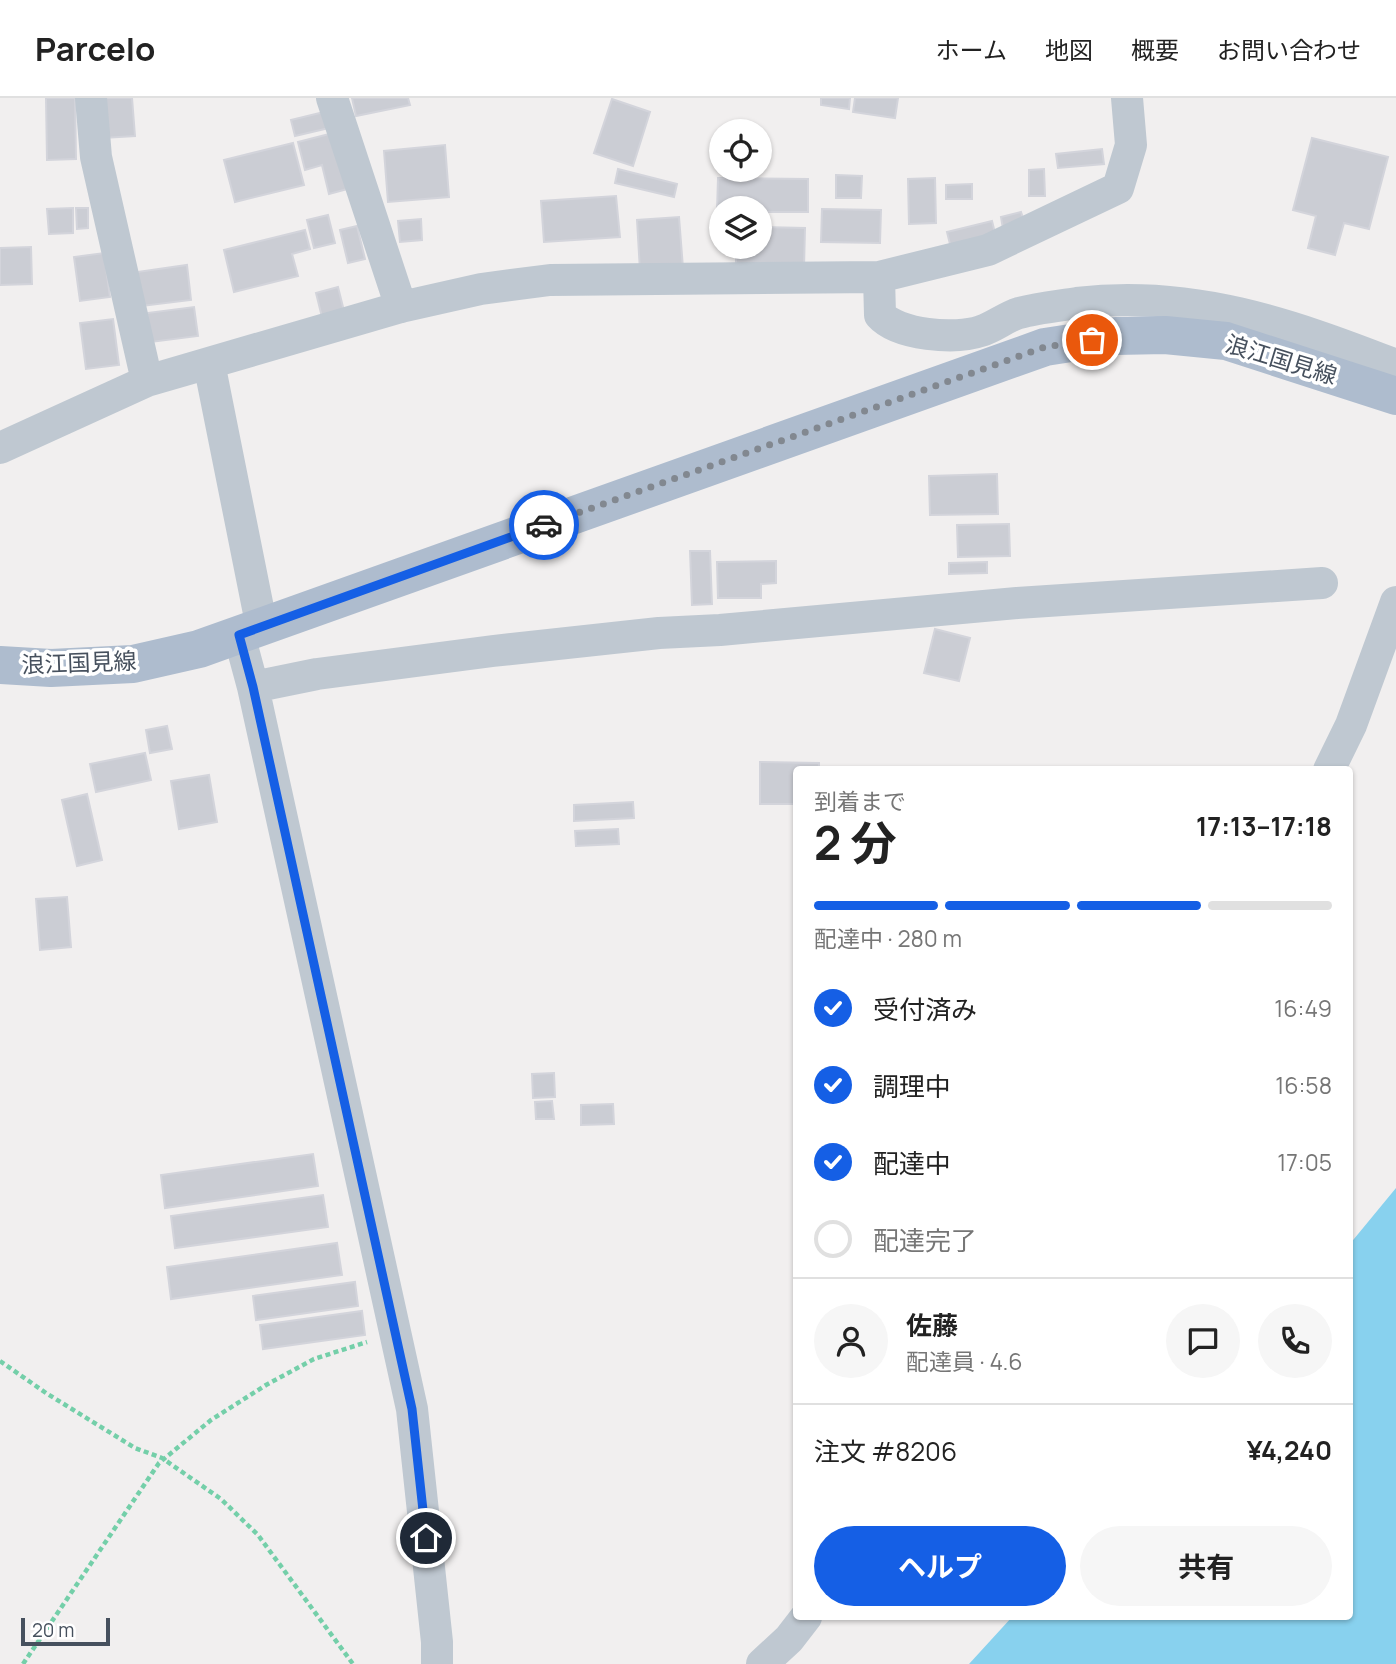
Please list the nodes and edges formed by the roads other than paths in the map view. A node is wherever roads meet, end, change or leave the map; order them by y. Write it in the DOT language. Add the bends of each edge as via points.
graph roads {
  1 [pos="91,98"];
  2 [pos="332,98"];
  3 [pos="1127,98"];
  4 [pos="879,277"];
  5 [pos="401,307"];
  6 [pos="209,363"];
  7 [pos="1396,365"];
  8 [pos="147,381"];
  9 [pos="1396,396"];
  10 [pos="0,448"];
  11 [pos="1322,583"];
  12 [pos="1396,602"];
  13 [pos="251,631"];
  14 [pos="0,665"];
  15 [pos="253,687"];
  16 [pos="1331,766"];
  17 [pos="804,1620"];
  18 [pos="437,1664"];
  19 [pos="762,1664"];
  1 -- 8 [label="street" via="96,157"];
  2 -- 5 [label="street"];
  3 -- 4 [label="street" via="1131,145 1118,188 988,250"];
  4 -- 5 [label="street" via="550,280"];
  4 -- 7 [label="street" via="880,315 888,324 913,331 979,332 1019,313 1077,303 1172,301 1283,324"];
  5 -- 6 [label="street"];
  6 -- 8 [label="street"];
  6 -- 13 [label="street"];
  8 -- 10 [label="street"];
  9 -- 13 [label="main road, 浪江国見線" via="1226,341 1116,336 1045,347"];
  11 -- 15 [label="street" via="659,633 317,674"];
  12 -- 16 [label="street" via="1351,725"];
  13 -- 14 [label="main road, 浪江国見線" via="133,664"];
  13 -- 15 [label="street"];
  15 -- 18 [label="street" via="412,1409"];
  17 -- 19 [label="street"];
}
